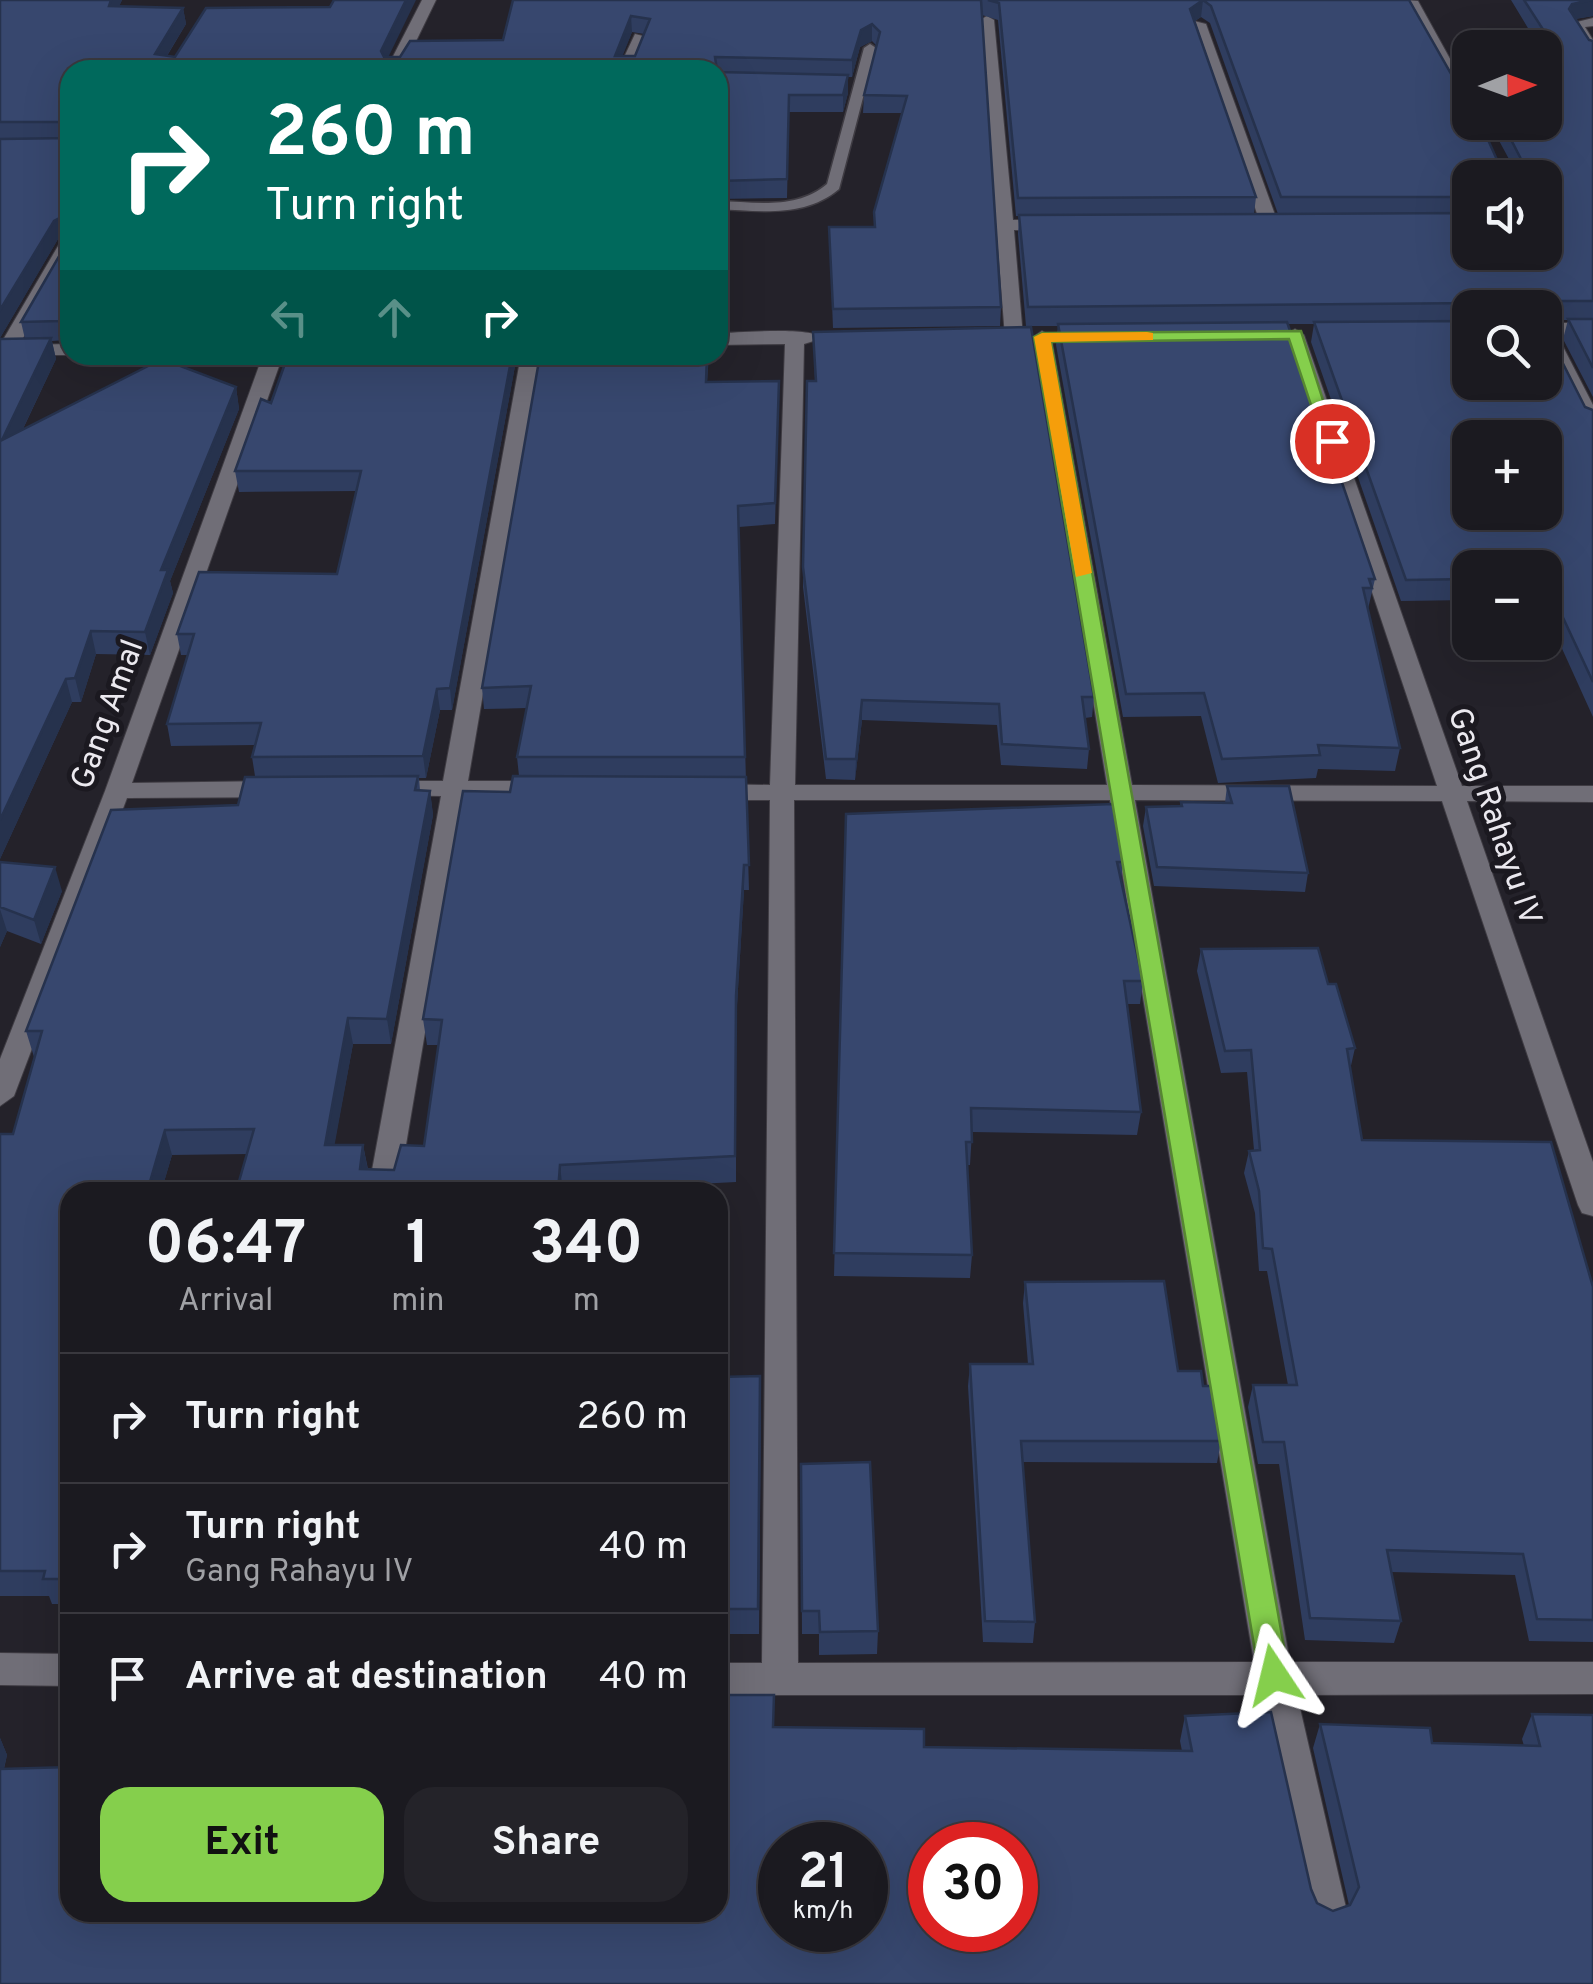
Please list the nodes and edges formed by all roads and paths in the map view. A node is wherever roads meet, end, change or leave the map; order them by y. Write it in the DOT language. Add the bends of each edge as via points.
graph roads {
  1 [pos="429,0"];
  2 [pos="1412,1"];
  3 [pos="987,20"];
  4 [pos="1593,22"];
  5 [pos="1199,24"];
  6 [pos="640,38"];
  7 [pos="870,48"];
  8 [pos="1593,52"];
  9 [pos="399,60"];
  10 [pos="630,60"];
  11 [pos="1452,75"];
  12 [pos="846,84"];
  13 [pos="864,84"];
  14 [pos="728,205"];
  15 [pos="1269,223"];
  16 [pos="1080,224"];
  17 [pos="1004,225"];
  18 [pos="60,257"];
  19 [pos="1593,329"];
  20 [pos="1562,330"];
  21 [pos="1295,335"];
  22 [pos="795,338"];
  23 [pos="835,338"];
  24 [pos="728,340"];
  25 [pos="60,350"];
  26 [pos="3,351"];
  27 [pos="1562,364"];
  28 [pos="270,365"];
  29 [pos="530,365"];
  30 [pos="1593,425"];
  31 [pos="455,788"];
  32 [pos="296,789"];
  33 [pos="356,789"];
  34 [pos="570,790"];
  35 [pos="117,791"];
  36 [pos="686,792"];
  37 [pos="782,794"];
  38 [pos="1593,794"];
  39 [pos="1451,795"];
  40 [pos="1120,796"];
  41 [pos="0,1096"];
  42 [pos="385,1182"];
  43 [pos="1593,1205"];
  44 [pos="0,1669"];
  45 [pos="60,1670"];
  46 [pos="1274,1675"];
  47 [pos="728,1678"];
  48 [pos="1593,1678"];
  49 [pos="780,1679"];
  50 [pos="1328,1912"];
  1 -- 9 [label="street"];
  2 -- 11 [label="street"];
  3 -- 17 [label="street"];
  4 -- 8 [label="street" via="1576,24"];
  5 -- 15 [label="street"];
  6 -- 10 [label="street"];
  7 -- 13 [label="lane"];
  12 -- 13 [label="lane"];
  13 -- 14 [label="lane" via="834,186 825,196 803,205"];
  16 -- 17 [label="street"];
  17 -- 40 [label="street" via="1004,337 1052,337"];
  18 -- 26 [label="street"];
  19 -- 20 [label="street"];
  21 -- 39 [label="street, Gang Rahayu IV"];
  22 -- 23 [label="street"];
  22 -- 24 [label="street"];
  22 -- 37 [label="street"];
  25 -- 26 [label="street"];
  27 -- 30 [label="street"];
  28 -- 35 [label="street, Gang Amal"];
  29 -- 31 [label="street"];
  31 -- 33 [label="street"];
  31 -- 34 [label="street"];
  31 -- 42 [label="street"];
  32 -- 35 [label="street"];
  35 -- 41 [label="street, Gang Amal"];
  36 -- 37 [label="street"];
  37 -- 40 [label="street"];
  37 -- 49 [label="street"];
  38 -- 39 [label="street"];
  39 -- 40 [label="street"];
  39 -- 43 [label="street, Gang Rahayu IV"];
  40 -- 46 [label="street"];
  44 -- 45 [label="street"];
  46 -- 48 [label="street"];
  46 -- 49 [label="street"];
  46 -- 50 [label="street"];
  47 -- 49 [label="street"];
}
